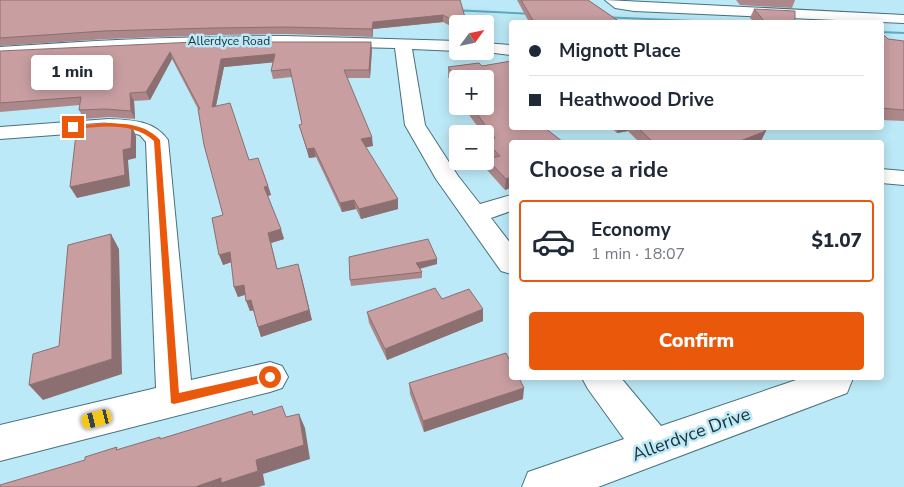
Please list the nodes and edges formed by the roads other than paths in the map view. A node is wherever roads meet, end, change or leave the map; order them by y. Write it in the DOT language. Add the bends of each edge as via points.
graph roads {
  1 [pos="612,0"];
  2 [pos="814,0"];
  3 [pos="848,18"];
  4 [pos="904,19"];
  5 [pos="403,43"];
  6 [pos="449,46"];
  7 [pos="494,49"];
  8 [pos="509,50"];
  9 [pos="0,52"];
  10 [pos="0,132"];
  11 [pos="884,176"];
  12 [pos="904,178"];
  13 [pos="509,204"];
  14 [pos="474,215"];
  15 [pos="509,261"];
  16 [pos="270,377"];
  17 [pos="602,380"];
  18 [pos="834,380"];
  19 [pos="174,399"];
  20 [pos="0,443"];
  21 [pos="654,448"];
  22 [pos="543,487"];
  1 -- 3 [label="street" via="634,7"];
  2 -- 3 [label="street"];
  3 -- 4 [label="street"];
  5 -- 6 [label="street, Allerdyce Road"];
  5 -- 9 [label="street, Allerdyce Road" via="179,41"];
  5 -- 14 [label="street" via="415,125"];
  7 -- 8 [label="street"];
  10 -- 19 [label="street" via="109,125 147,131 157,140"];
  11 -- 12 [label="street"];
  13 -- 14 [label="street"];
  14 -- 15 [label="street"];
  16 -- 19 [label="street"];
  17 -- 21 [label="street"];
  18 -- 21 [label="street, Allerdyce Drive"];
  19 -- 20 [label="street"];
  21 -- 22 [label="street, Allerdyce Drive"];
}
